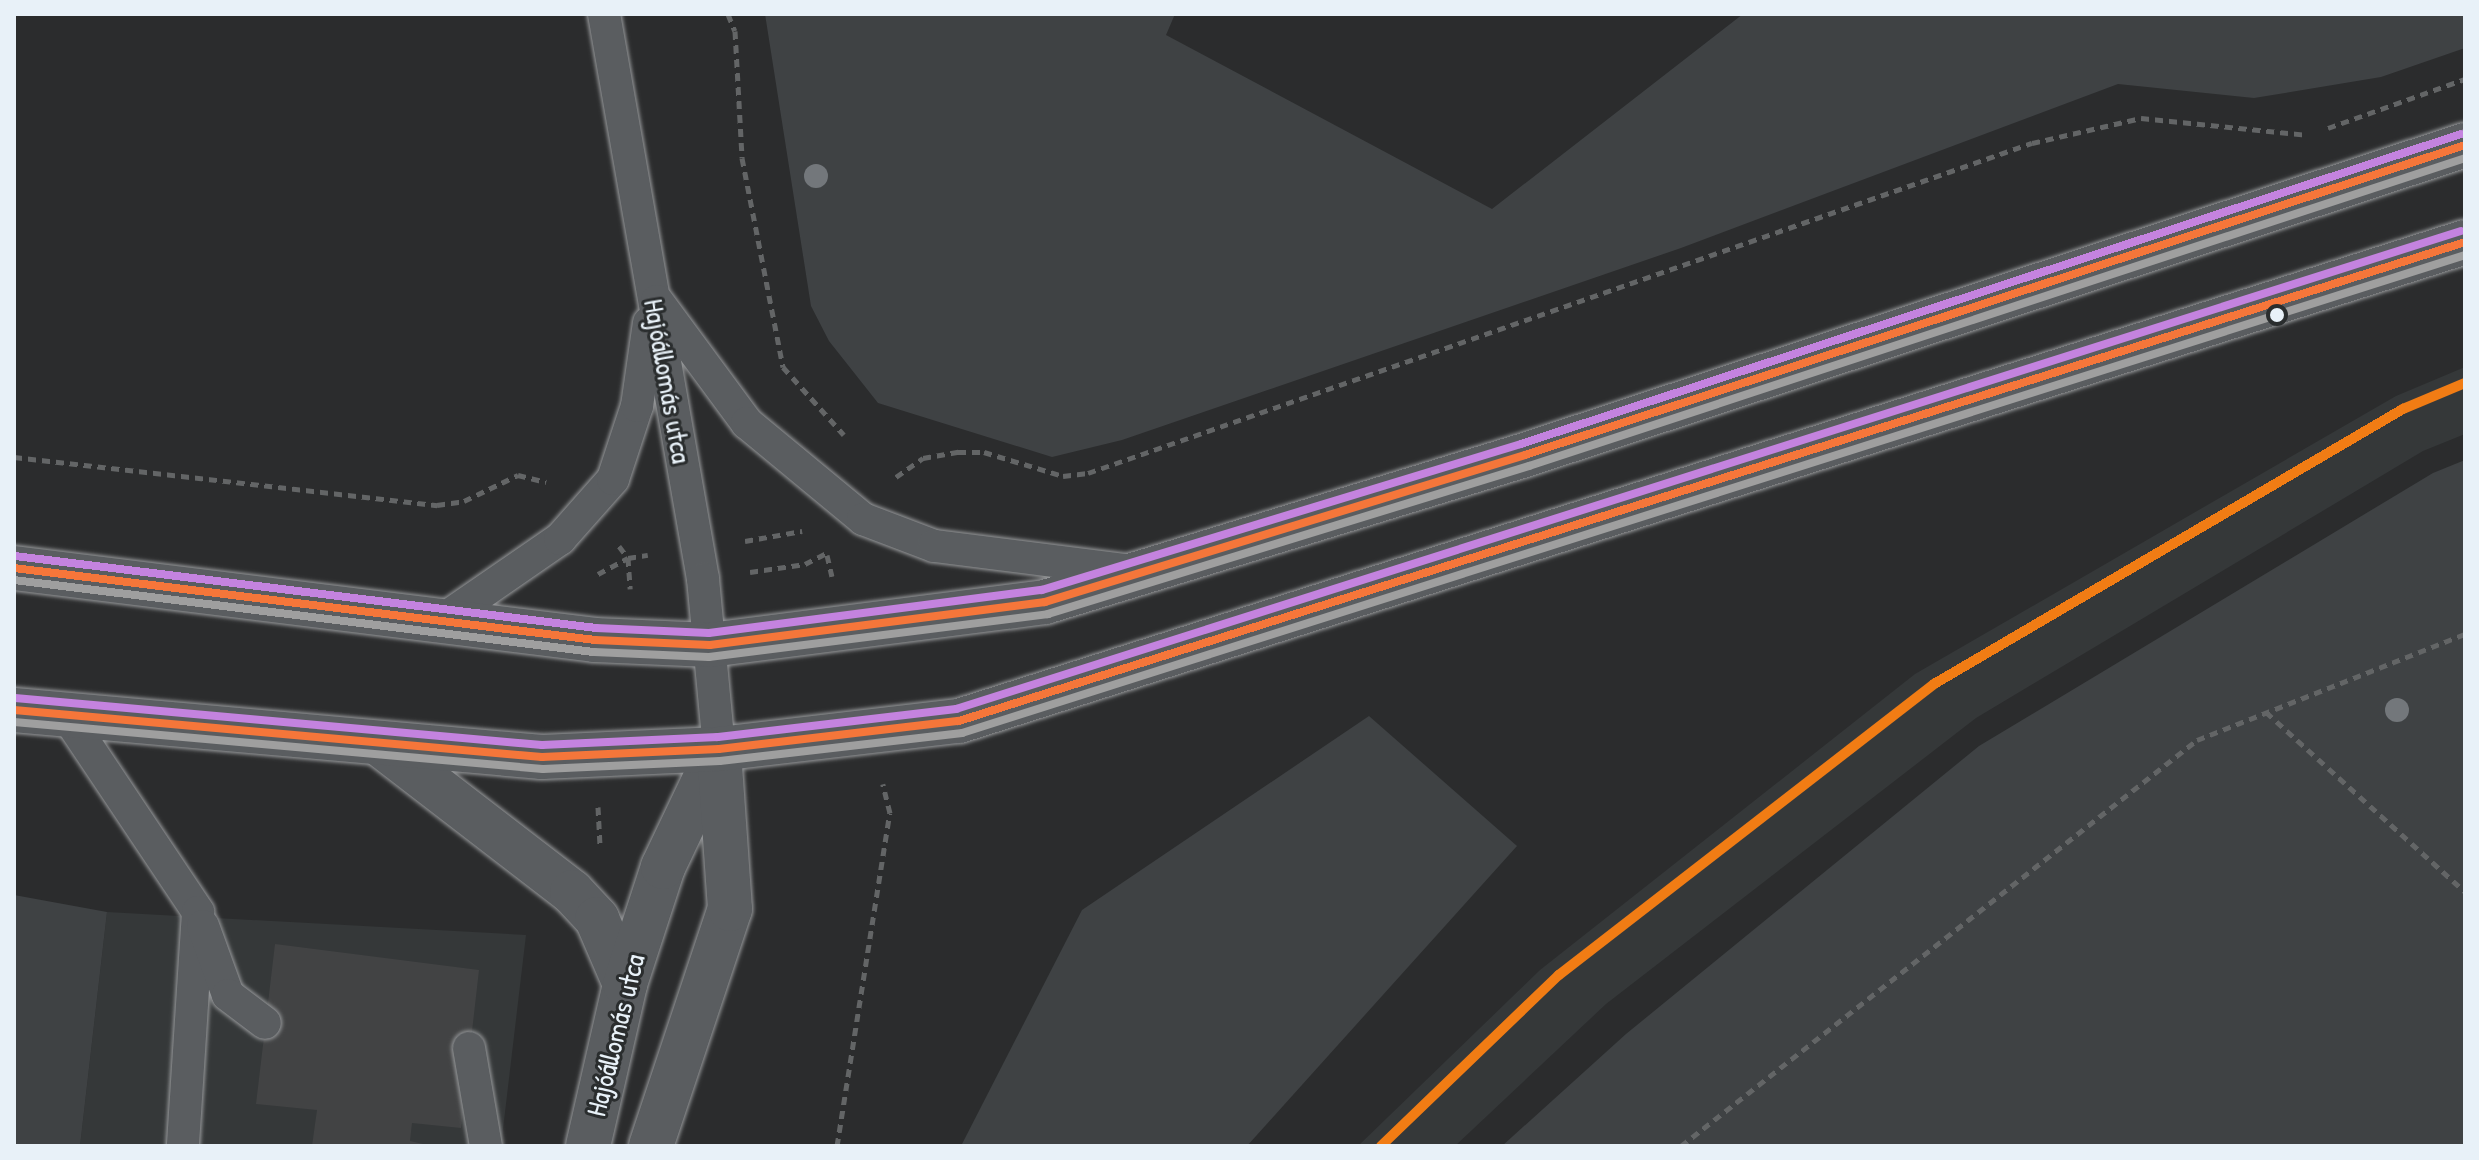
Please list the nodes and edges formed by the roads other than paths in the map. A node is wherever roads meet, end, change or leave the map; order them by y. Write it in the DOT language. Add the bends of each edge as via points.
graph roads {
  1 [pos="604,14"];
  2 [pos="2465,145"];
  3 [pos="2465,242"];
  4 [pos="654,296"];
  5 [pos="14,568"];
  6 [pos="1151,573"];
  7 [pos="441,621"];
  8 [pos="710,645"];
  9 [pos="14,710"];
  10 [pos="67,716"];
  11 [pos="381,745"];
  12 [pos="719,749"];
  13 [pos="198,912"];
  14 [pos="625,984"];
  15 [pos="265,1023"];
  16 [pos="469,1048"];
  17 [pos="181,1145"];
  18 [pos="486,1146"];
  19 [pos="588,1146"];
  20 [pos="651,1146"];
  1 -- 4 [label="lane, Hajóállomás utca"];
  2 -- 6 [label="main road"];
  3 -- 12 [label="main road" via="959,721"];
  4 -- 6 [label="lane" via="747,423 863,519 934,546"];
  4 -- 7 [label="lane" via="637,406 613,479 560,539"];
  4 -- 8 [label="lane, Hajóállomás utca"];
  5 -- 7 [label="main road"];
  6 -- 8 [label="main road" via="1018,607"];
  7 -- 8 [label="main road" via="595,640"];
  8 -- 12 [label="lane, Hajóállomás utca"];
  9 -- 10 [label="main road"];
  10 -- 11 [label="main road"];
  10 -- 13 [label="lane"];
  11 -- 12 [label="main road" via="542,757"];
  11 -- 14 [label="main road" via="572,892 597,919"];
  12 -- 14 [label="main road, Hajóállomás utca" via="663,867"];
  12 -- 20 [label="main road, Hajóállomás utca" via="730,909"];
  13 -- 15 [label="lane" via="228,995"];
  13 -- 17 [label="lane"];
  14 -- 19 [label="main road, Hajóállomás utca"];
  16 -- 18 [label="lane"];
}
